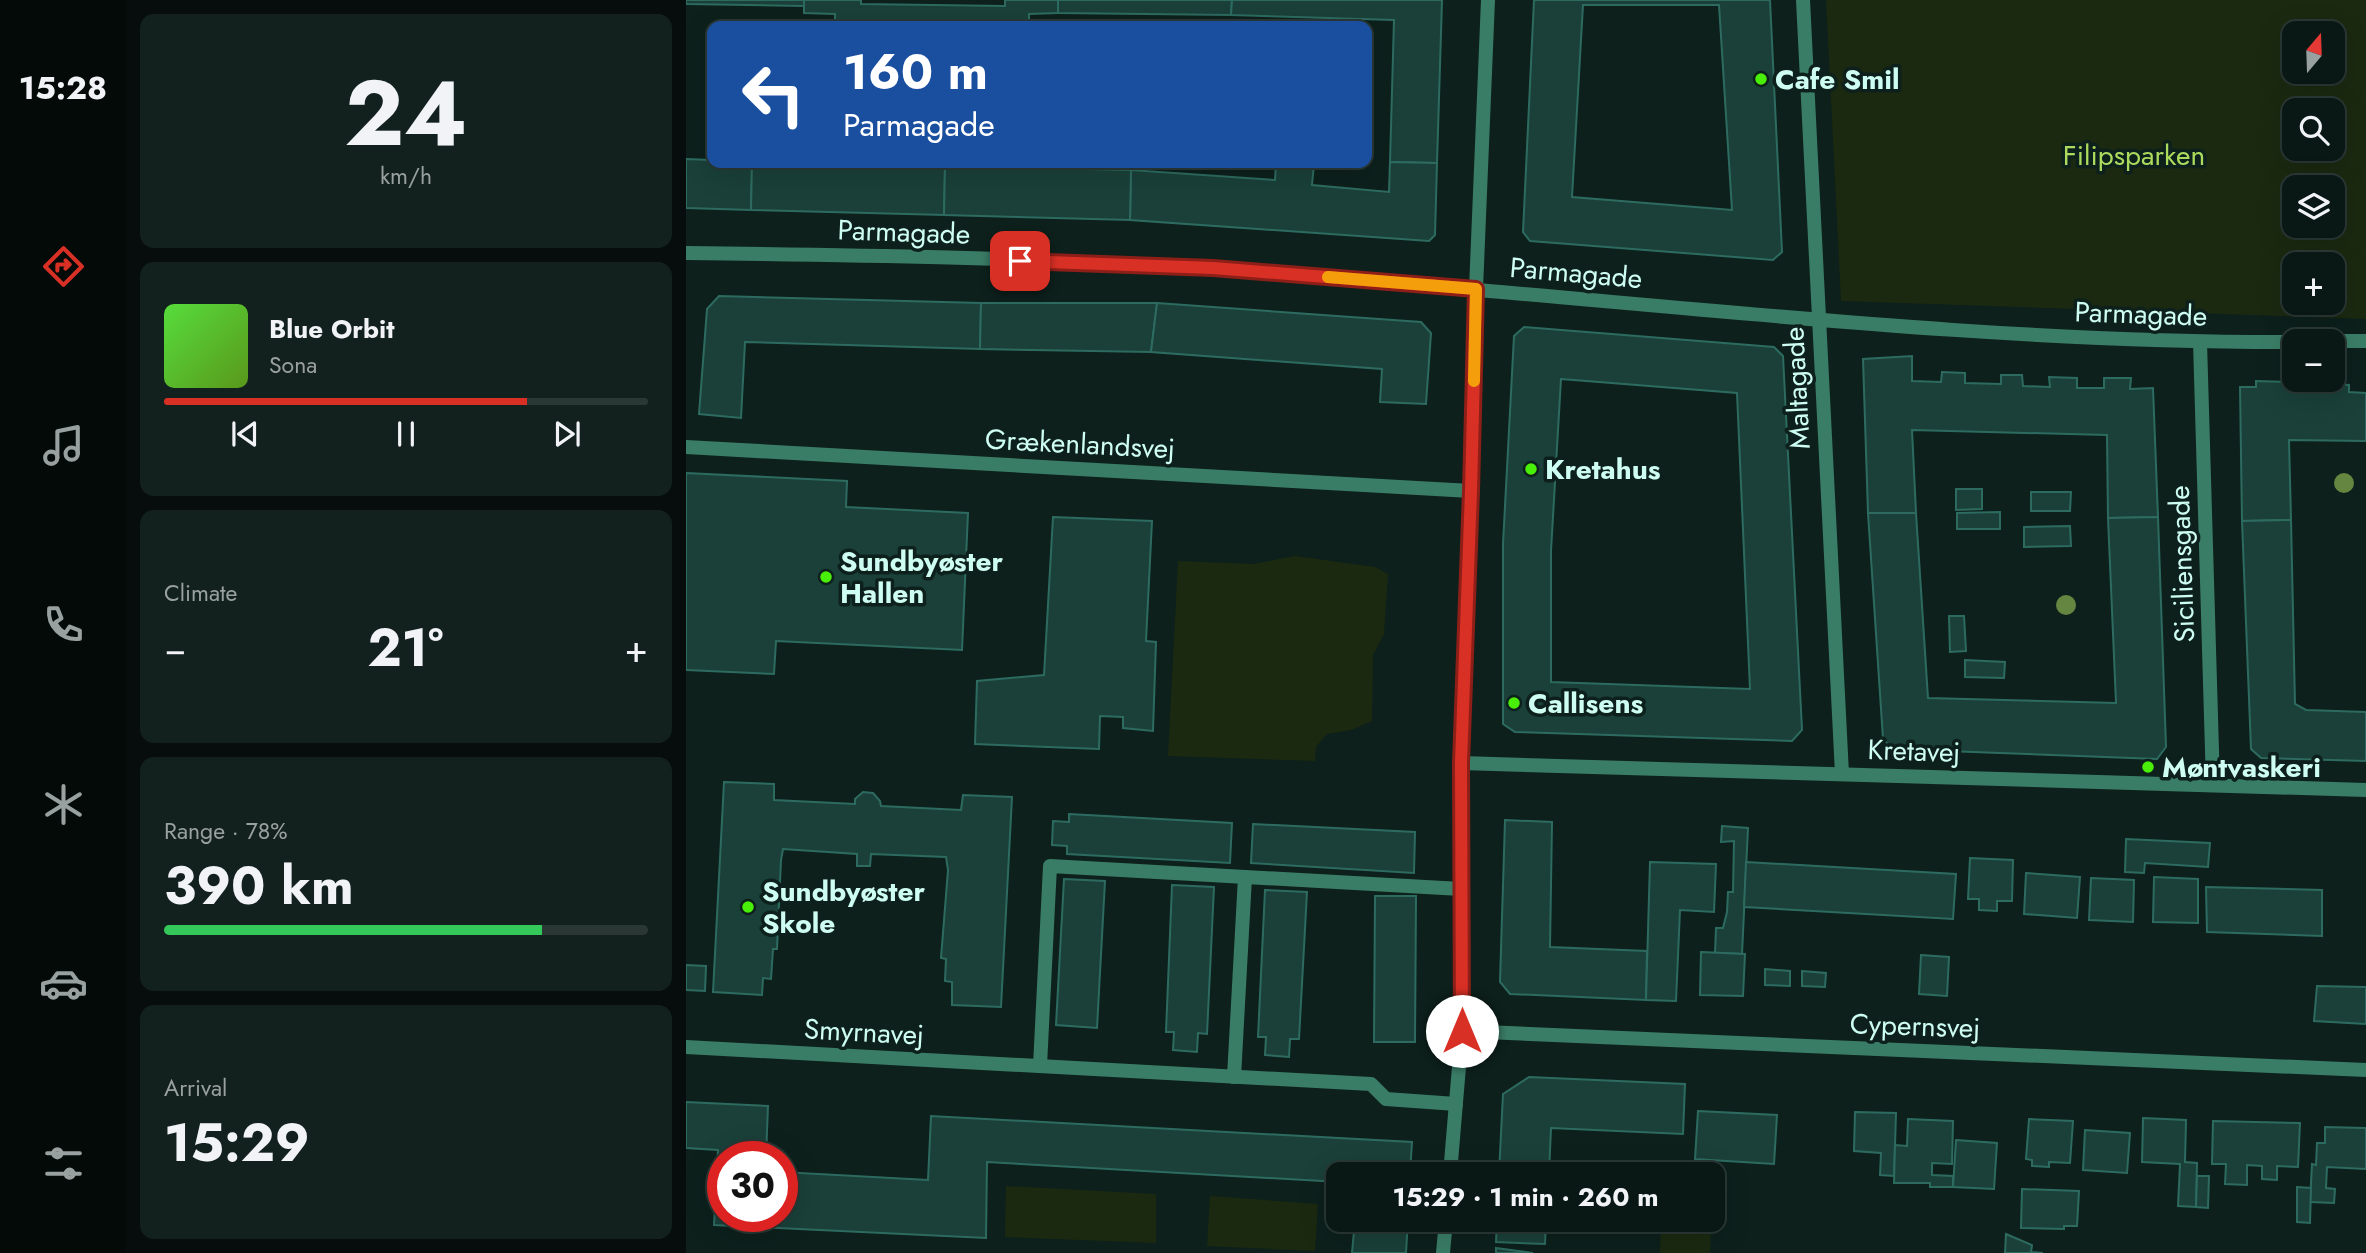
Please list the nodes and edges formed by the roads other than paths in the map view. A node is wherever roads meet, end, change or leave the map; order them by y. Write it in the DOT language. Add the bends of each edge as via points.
graph roads {
  1 [pos="1488,0"];
  2 [pos="1803,0"];
  3 [pos="686,253"];
  4 [pos="1476,289"];
  5 [pos="1818,319"];
  6 [pos="2345,341"];
  7 [pos="2366,341"];
  8 [pos="2200,342"];
  9 [pos="2282,342"];
  10 [pos="686,447"];
  11 [pos="1471,491"];
  12 [pos="1461,763"];
  13 [pos="1842,774"];
  14 [pos="2213,785"];
  15 [pos="2366,790"];
  16 [pos="1245,877"];
  17 [pos="1461,889"];
  18 [pos="1462,1031"];
  19 [pos="686,1047"];
  20 [pos="1040,1066"];
  21 [pos="2366,1070"];
  22 [pos="1234,1077"];
  23 [pos="1456,1104"];
  24 [pos="1451,1162"];
  25 [pos="1445,1232"];
  26 [pos="1443,1253"];
  1 -- 4 [label="street"];
  2 -- 5 [label="street, Maltagade"];
  3 -- 4 [label="street, Parmagade" via="882,255 1213,268"];
  4 -- 5 [label="street, Parmagade"];
  4 -- 11 [label="street"];
  5 -- 8 [label="street, Parmagade"];
  5 -- 13 [label="street, Maltagade"];
  6 -- 7 [label="street"];
  8 -- 9 [label="street, Parmagade"];
  8 -- 14 [label="street, Siciliensgade"];
  10 -- 11 [label="street, Grækenlandsvej"];
  11 -- 12 [label="street"];
  12 -- 13 [label="street, Kretavej"];
  12 -- 17 [label="street"];
  13 -- 14 [label="street, Kretavej"];
  14 -- 15 [label="street, Kretavej"];
  16 -- 17 [label="street"];
  16 -- 20 [label="street" via="1050,866"];
  16 -- 22 [label="street"];
  17 -- 18 [label="street"];
  18 -- 21 [label="street, Cypernsvej"];
  18 -- 23 [label="street"];
  19 -- 20 [label="street, Smyrnavej"];
  20 -- 22 [label="street, Smyrnavej"];
  22 -- 23 [label="street, Smyrnavej" via="1371,1084 1386,1099"];
  23 -- 24 [label="street"];
  25 -- 26 [label="street"];
}
